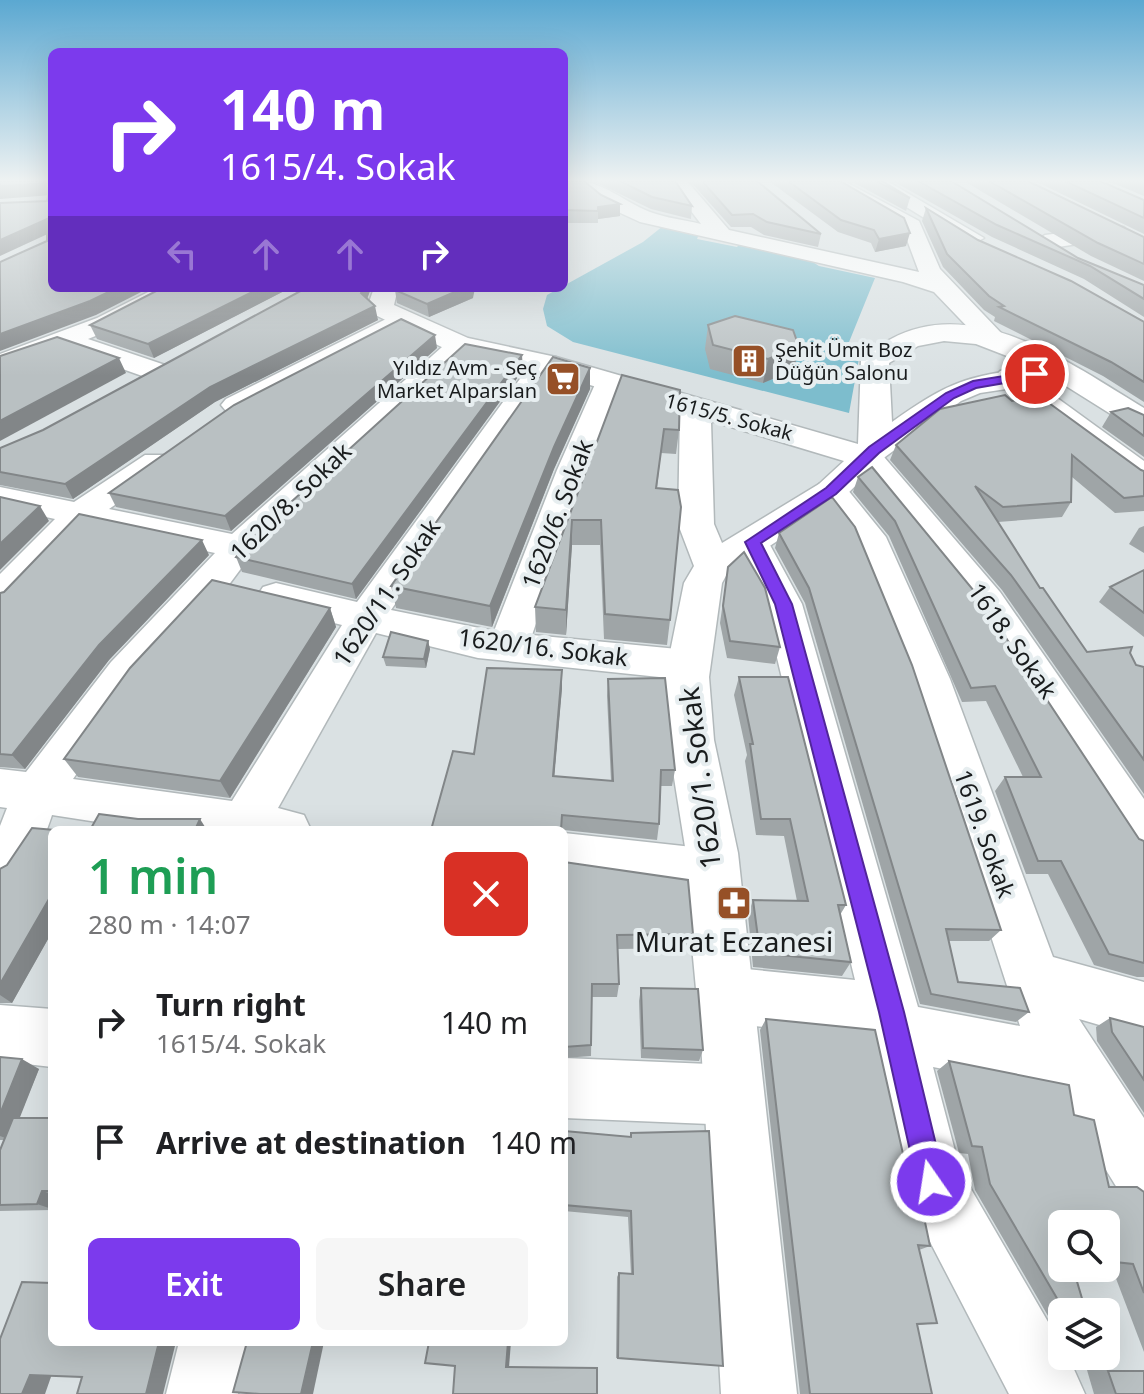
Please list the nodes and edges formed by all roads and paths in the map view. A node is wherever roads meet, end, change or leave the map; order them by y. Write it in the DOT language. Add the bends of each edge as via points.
graph roads {
  1 [pos="773,246"];
  2 [pos="848,246"];
  3 [pos="919,246"];
  4 [pos="1048,246"];
  5 [pos="1082,264"];
  6 [pos="921,280"];
  7 [pos="945,288"];
  8 [pos="166,292"];
  9 [pos="385,292"];
  10 [pos="402,319"];
  11 [pos="991,336"];
  12 [pos="64,339"];
  13 [pos="460,345"];
  14 [pos="184,357"];
  15 [pos="0,363"];
  16 [pos="546,363"];
  17 [pos="158,372"];
  18 [pos="1060,372"];
  19 [pos="1010,377"];
  20 [pos="610,382"];
  21 [pos="131,387"];
  22 [pos="695,407"];
  23 [pos="214,419"];
  24 [pos="1144,421"];
  25 [pos="176,447"];
  26 [pos="870,454"];
  27 [pos="1144,476"];
  28 [pos="831,491"];
  29 [pos="0,497"];
  30 [pos="78,515"];
  31 [pos="239,547"];
  32 [pos="733,554"];
  33 [pos="212,581"];
  34 [pos="0,596"];
  35 [pos="366,617"];
  36 [pos="508,647"];
  37 [pos="688,665"];
  38 [pos="18,791"];
  39 [pos="250,826"];
  40 [pos="258,826"];
  41 [pos="1144,836"];
  42 [pos="568,855"];
  43 [pos="0,866"];
  44 [pos="711,872"];
  45 [pos="1033,979"];
  46 [pos="726,995"];
  47 [pos="1144,1010"];
  48 [pos="893,1022"];
  49 [pos="0,1033"];
  50 [pos="48,1038"];
  51 [pos="1076,1066"];
  52 [pos="568,1088"];
  53 [pos="734,1095"];
  54 [pos="1144,1174"];
  55 [pos="213,1346"];
  56 [pos="1031,1381"];
  57 [pos="202,1394"];
  58 [pos="759,1394"];
  1 -- 6 [label="street"];
  2 -- 6 [label="street" via="903,264"];
  3 -- 7 [label="street"];
  4 -- 5 [label="main road"];
  6 -- 7 [label="street"];
  7 -- 11 [label="street"];
  8 -- 12 [label="street"];
  9 -- 10 [label="main road" via="380,308"];
  10 -- 13 [label="main road, 1615/5. Sokak"];
  10 -- 23 [label="street"];
  11 -- 18 [label="main road"];
  11 -- 26 [label="main road" via="954,331 918,335 875,359 877,409"];
  12 -- 15 [label="street"];
  12 -- 17 [label="street"];
  13 -- 16 [label="main road, 1615/5. Sokak"];
  13 -- 31 [label="street, 1620/8. Sokak"];
  14 -- 17 [label="street"];
  16 -- 20 [label="main road, 1615/5. Sokak"];
  16 -- 35 [label="street, 1620/11. Sokak"];
  17 -- 21 [label="street"];
  18 -- 19 [label="main road"];
  18 -- 24 [label="main road"];
  19 -- 26 [label="main road" via="950,395"];
  19 -- 27 [label="street"];
  20 -- 22 [label="main road, 1615/5. Sokak"];
  20 -- 36 [label="street, 1620/6. Sokak"];
  22 -- 26 [label="main road, 1615/5. Sokak"];
  22 -- 32 [label="main road" via="696,524"];
  25 -- 30 [label="street"];
  26 -- 28 [label="main road"];
  26 -- 41 [label="street, 1618. Sokak" via="936,535 1048,691 1114,798"];
  28 -- 32 [label="main road"];
  28 -- 45 [label="street, 1619. Sokak" via="869,537 904,617"];
  29 -- 30 [label="street"];
  30 -- 31 [label="street"];
  30 -- 34 [label="street"];
  31 -- 33 [label="street, 1620/8. Sokak"];
  32 -- 37 [label="main road, 1620/1. Sokak" via="703,583"];
  32 -- 48 [label="street" via="783,604"];
  33 -- 35 [label="street, 1620/16. Sokak"];
  33 -- 38 [label="street, 1620/8. Sokak"];
  35 -- 36 [label="street, 1620/16. Sokak"];
  35 -- 40 [label="street, 1620/11. Sokak"];
  36 -- 37 [label="street, 1620/16. Sokak"];
  37 -- 44 [label="main road, 1620/1. Sokak" via="691,740"];
  38 -- 39 [label="street"];
  38 -- 43 [label="street, 1620/8. Sokak" via="21,836"];
  42 -- 44 [label="street"];
  44 -- 46 [label="main road, 1620/1. Sokak"];
  45 -- 47 [label="street"];
  45 -- 51 [label="street, 1619. Sokak" via="1045,1018"];
  46 -- 48 [label="street"];
  46 -- 53 [label="main road, 1620/1. Sokak"];
  48 -- 51 [label="street"];
  48 -- 56 [label="street" via="931,1182"];
  49 -- 50 [label="street"];
  51 -- 54 [label="street, 1619. Sokak"];
  52 -- 53 [label="street"];
  53 -- 58 [label="main road, 1620/1. Sokak"];
  55 -- 57 [label="street"];
}
